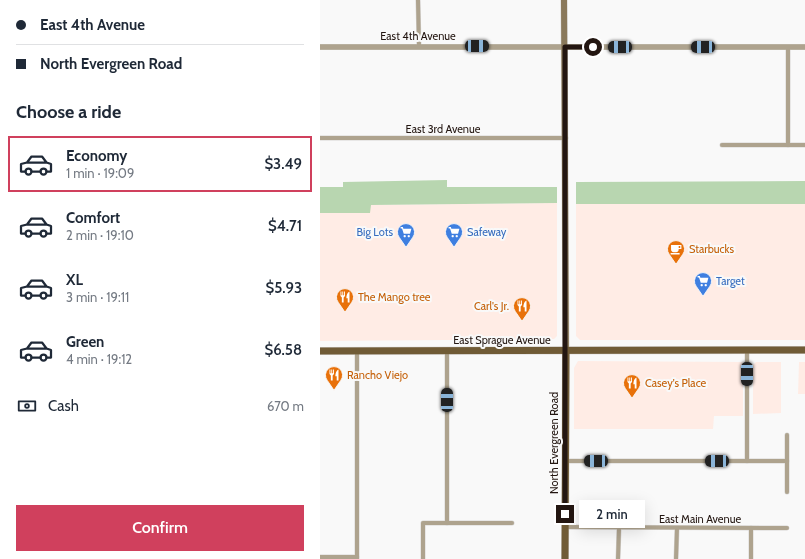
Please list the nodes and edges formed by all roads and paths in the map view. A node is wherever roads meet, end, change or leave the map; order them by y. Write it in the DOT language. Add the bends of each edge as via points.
graph roads {
  1 [pos="418,0"];
  2 [pos="564,0"];
  3 [pos="419,46"];
  4 [pos="320,47"];
  5 [pos="565,47"];
  6 [pos="788,47"];
  7 [pos="805,47"];
  8 [pos="320,138"];
  9 [pos="566,138"];
  10 [pos="722,145"];
  11 [pos="788,145"];
  12 [pos="805,146"];
  13 [pos="566,350"];
  14 [pos="747,350"];
  15 [pos="805,350"];
  16 [pos="357,351"];
  17 [pos="447,351"];
  18 [pos="320,352"];
  19 [pos="787,435"];
  20 [pos="566,461"];
  21 [pos="748,461"];
  22 [pos="787,461"];
  23 [pos="787,492"];
  24 [pos="512,522"];
  25 [pos="447,523"];
  26 [pos="565,527"];
  27 [pos="619,528"];
  28 [pos="677,528"];
  29 [pos="751,528"];
  30 [pos="787,528"];
  31 [pos="320,557"];
  32 [pos="357,558"];
  33 [pos="423,559"];
  34 [pos="565,559"];
  35 [pos="618,559"];
  36 [pos="676,559"];
  37 [pos="751,559"];
  1 -- 3 [label="street"];
  2 -- 5 [label="main road"];
  3 -- 4 [label="street, East 4th Avenue"];
  3 -- 5 [label="street, East 4th Avenue"];
  5 -- 6 [label="street, East 4th Avenue"];
  5 -- 9 [label="main road"];
  6 -- 7 [label="street, East 4th Avenue"];
  6 -- 11 [label="street"];
  8 -- 9 [label="street, East 3rd Avenue"];
  9 -- 13 [label="main road"];
  10 -- 11 [label="street"];
  11 -- 12 [label="street"];
  13 -- 14 [label="main road, East Sprague Avenue"];
  13 -- 17 [label="main road, East Sprague Avenue"];
  13 -- 20 [label="main road, North Evergreen Road"];
  14 -- 15 [label="main road, East Sprague Avenue"];
  14 -- 21 [label="street"];
  16 -- 17 [label="main road, East Sprague Avenue"];
  16 -- 18 [label="main road, East Sprague Avenue"];
  16 -- 32 [label="street"];
  17 -- 25 [label="street"];
  19 -- 22 [label="street"];
  20 -- 21 [label="street"];
  20 -- 26 [label="main road, North Evergreen Road"];
  21 -- 22 [label="street"];
  22 -- 23 [label="street"];
  24 -- 25 [label="street"];
  25 -- 33 [label="street" via="423,523"];
  26 -- 27 [label="street, East Main Avenue"];
  26 -- 34 [label="main road, North Evergreen Road"];
  27 -- 28 [label="street, East Main Avenue"];
  27 -- 35 [label="street"];
  28 -- 29 [label="street, East Main Avenue"];
  28 -- 36 [label="street"];
  29 -- 30 [label="street, East Main Avenue"];
  29 -- 37 [label="street"];
  31 -- 32 [label="street"];
}
